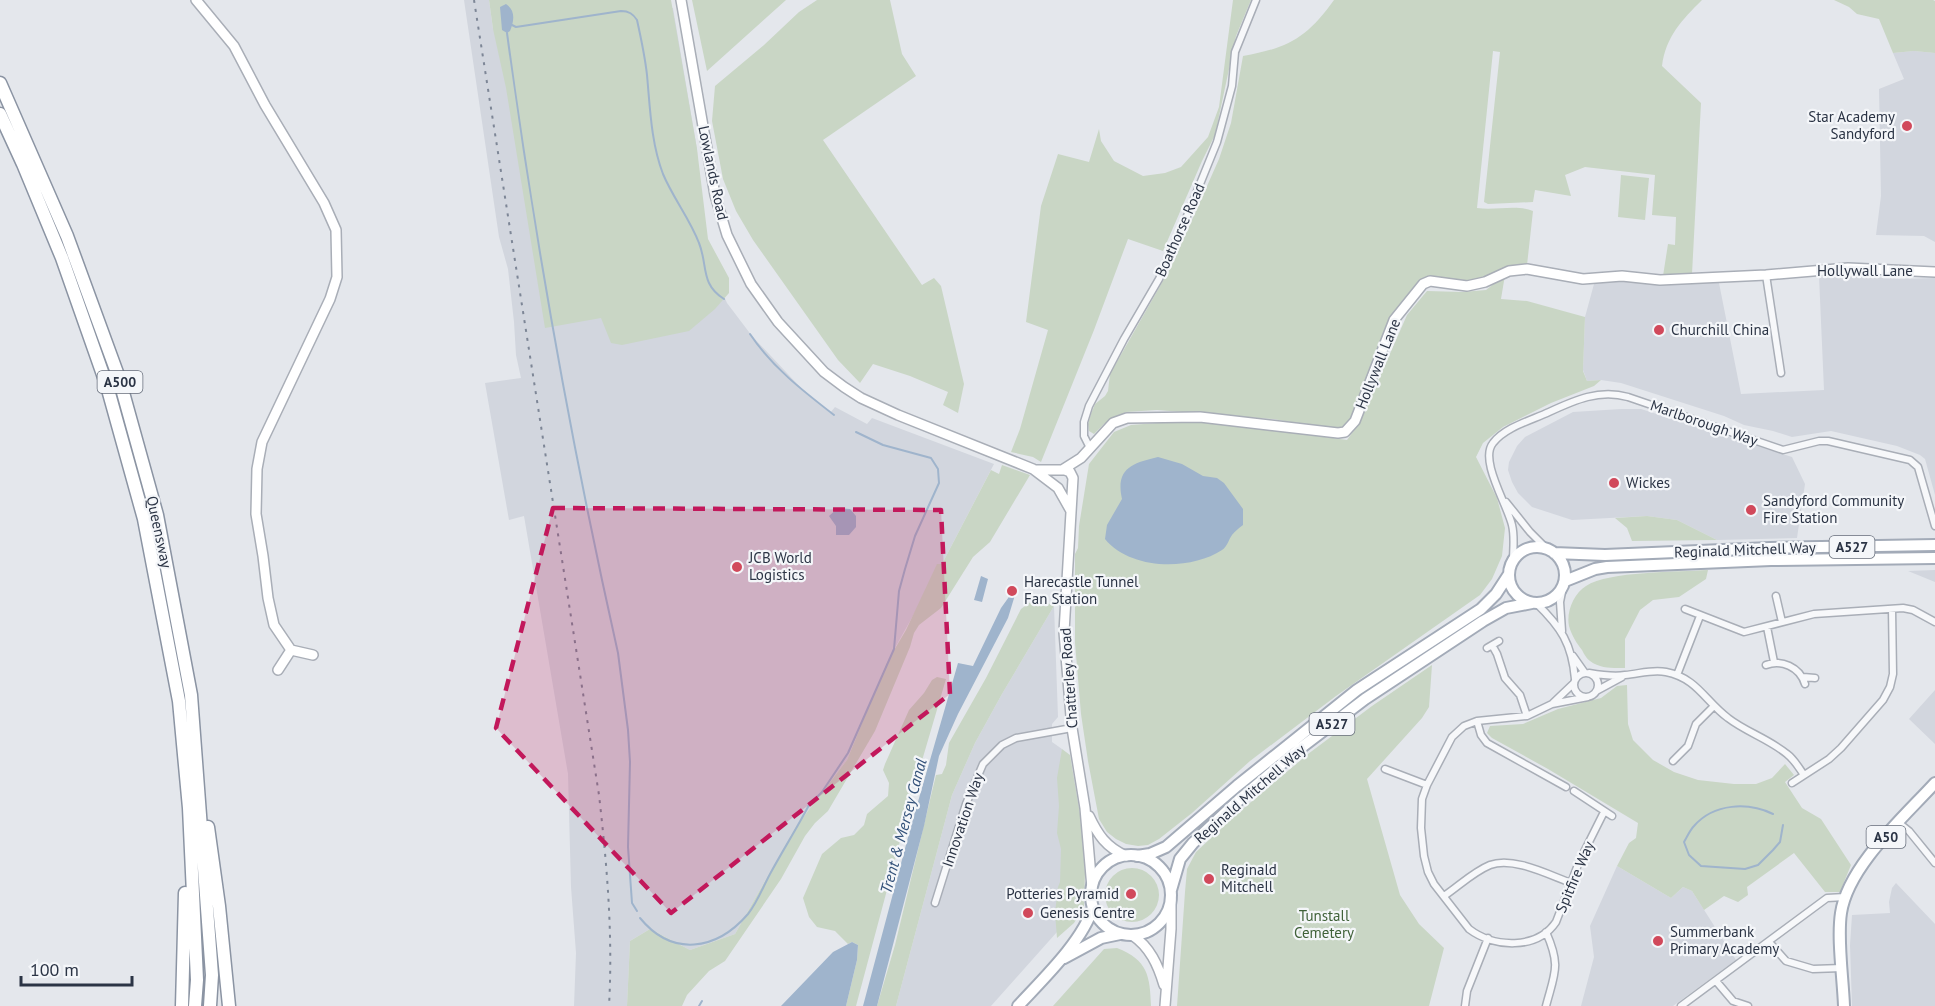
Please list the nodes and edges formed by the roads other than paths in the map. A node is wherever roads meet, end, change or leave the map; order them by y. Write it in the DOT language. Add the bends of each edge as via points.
graph roads {
  1 [pos="196,0"];
  2 [pos="681,0"];
  3 [pos="1256,0"];
  4 [pos="0,83"];
  5 [pos="0,114"];
  6 [pos="1935,272"];
  7 [pos="1766,274"];
  8 [pos="1781,373"];
  9 [pos="1090,448"];
  10 [pos="1082,458"];
  11 [pos="1033,469"];
  12 [pos="1061,470"];
  13 [pos="1072,483"];
  14 [pos="1057,486"];
  15 [pos="1503,497"];
  16 [pos="1071,511"];
  17 [pos="1935,525"];
  18 [pos="1935,545"];
  19 [pos="1550,550"];
  20 [pos="1935,558"];
  21 [pos="1513,561"];
  22 [pos="1509,574"];
  23 [pos="1564,584"];
  24 [pos="1776,596"];
  25 [pos="1534,603"];
  26 [pos="1685,609"];
  27 [pos="1892,609"];
  28 [pos="1700,616"];
  29 [pos="1782,622"];
  30 [pos="1935,622"];
  31 [pos="1767,627"];
  32 [pos="1562,632"];
  33 [pos="1499,641"];
  34 [pos="291,650"];
  35 [pos="1570,650"];
  36 [pos="313,655"];
  37 [pos="1774,662"];
  38 [pos="1766,665"];
  39 [pos="278,670"];
  40 [pos="1587,673"];
  41 [pos="1677,675"];
  42 [pos="1625,676"];
  43 [pos="1815,678"];
  44 [pos="1575,681"];
  45 [pos="1598,690"];
  46 [pos="191,695"];
  47 [pos="1588,697"];
  48 [pos="1552,704"];
  49 [pos="1714,706"];
  50 [pos="1527,716"];
  51 [pos="1477,721"];
  52 [pos="1072,729"];
  53 [pos="1673,761"];
  54 [pos="1394,764"];
  55 [pos="1804,775"];
  56 [pos="1792,783"];
  57 [pos="1935,783"];
  58 [pos="1427,785"];
  59 [pos="1566,786"];
  60 [pos="187,788"];
  61 [pos="1574,791"];
  62 [pos="1085,808"];
  63 [pos="1604,812"];
  64 [pos="1612,816"];
  65 [pos="1899,823"];
  66 [pos="1132,856"];
  67 [pos="1935,863"];
  68 [pos="1571,883"];
  69 [pos="1092,888"];
  70 [pos="1171,895"];
  71 [pos="1444,896"];
  72 [pos="1845,897"];
  73 [pos="935,903"];
  74 [pos="1093,907"];
  75 [pos="1546,932"];
  76 [pos="1126,934"];
  77 [pos="1488,938"];
  78 [pos="1769,942"];
  79 [pos="1059,962"];
  80 [pos="1843,968"];
  81 [pos="1716,981"];
  82 [pos="1166,993"];
  83 [pos="182,1006"];
  84 [pos="195,1006"];
  85 [pos="210,1006"];
  86 [pos="229,1006"];
  87 [pos="1018,1006"];
  88 [pos="1165,1006"];
  89 [pos="1465,1006"];
  90 [pos="1546,1006"];
  91 [pos="1681,1006"];
  92 [pos="1748,1006"];
  93 [pos="1844,1006"];
  1 -- 34 [label="street" via="234,46 324,203 336,231 337,277 330,298 262,442 256,469 256,514 268,598 274,625"];
  2 -- 11 [label="street, Lowlands Road" via="715,195 727,235 751,284 778,322 824,372 861,398"];
  3 -- 9 [label="street, Boathorse Road" via="1236,52 1232,86 1217,142 1197,191 1159,279 1089,406 1084,435"];
  4 -- 46 [label="highway, Queensway / A500" via="67,236 119,378 157,515"];
  5 -- 60 [label="highway, Queensway / A500" via="62,258 129,460 179,700"];
  6 -- 7 [label="street, Hollywall Lane" via="1848,268"];
  7 -- 8 [label="street"];
  7 -- 9 [label="street, Hollywall Lane" via="1660,280 1622,276 1583,279 1527,269 1467,286 1430,281 1423,284 1394,320 1355,421 1345,432 1200,417 1127,418 1113,423"];
  9 -- 10 [label="street, Hollywall Lane"];
  10 -- 12 [label="street, Hollywall Lane"];
  10 -- 13 [label="street, Hollywall Lane"];
  11 -- 12 [label="street, Lowlands Road"];
  11 -- 14 [label="street, Lowlands Road"];
  12 -- 13 [label="street" via="1070,472"];
  12 -- 14 [label="street" via="1054,479"];
  13 -- 14 [label="street" via="1066,489"];
  13 -- 16 [label="street, Chatterley Road"];
  14 -- 16 [label="street"];
  15 -- 17 [label="street, Marlborough Way" via="1489,463 1493,442 1511,429 1578,399 1602,393 1617,394 1783,450 1828,441 1910,460 1918,467"];
  15 -- 19 [label="street, Marlborough Way" via="1518,519"];
  15 -- 21 [label="street, Marlborough Way" via="1514,538"];
  16 -- 52 [label="street, Chatterley Road" via="1064,632"];
  18 -- 19 [label="main road, Reginald Mitchell Way / A527" via="1605,555"];
  19 -- 21 [label="main road" via="1528,549"];
  19 -- 23 [label="main road" via="1564,565"];
  20 -- 23 [label="main road, Reginald Mitchell Way / A527" via="1607,567"];
  21 -- 22 [label="main road"];
  22 -- 25 [label="main road" via="1517,594"];
  22 -- 66 [label="main road, Reginald Mitchell Way / A527" via="1481,609 1357,690 1174,841 1158,851"];
  23 -- 25 [label="main road" via="1554,598"];
  23 -- 32 [label="street" via="1560,602"];
  24 -- 29 [label="street"];
  25 -- 32 [label="street"];
  25 -- 70 [label="main road, Reginald Mitchell Way / A527" via="1506,609 1483,621 1365,699 1298,750 1185,852 1176,869"];
  26 -- 28 [label="street"];
  27 -- 29 [label="street" via="1814,614"];
  27 -- 30 [label="street" via="1913,610"];
  27 -- 55 [label="street" via="1890,687 1841,748"];
  28 -- 31 [label="street" via="1744,632"];
  28 -- 41 [label="street"];
  29 -- 31 [label="street"];
  31 -- 37 [label="street"];
  32 -- 35 [label="street"];
  33 -- 50 [label="street" via="1490,646 1505,678 1520,695"];
  34 -- 36 [label="street"];
  34 -- 39 [label="street"];
  35 -- 40 [label="street"];
  35 -- 44 [label="street"];
  37 -- 38 [label="street"];
  37 -- 43 [label="street" via="1786,663 1804,681"];
  40 -- 42 [label="street"];
  40 -- 44 [label="street"];
  40 -- 45 [label="street" via="1598,681"];
  41 -- 42 [label="street" via="1656,671"];
  41 -- 49 [label="street" via="1693,683"];
  42 -- 45 [label="street"];
  44 -- 47 [label="street" via="1575,690"];
  44 -- 48 [label="street"];
  45 -- 47 [label="street"];
  46 -- 85 [label="highway, Queensway / A500" via="212,975"];
  46 -- 86 [label="highway"];
  47 -- 48 [label="street"];
  48 -- 50 [label="street"];
  49 -- 53 [label="street" via="1696,724 1688,746"];
  49 -- 55 [label="street" via="1740,727 1786,753"];
  50 -- 51 [label="street"];
  51 -- 58 [label="street" via="1452,737"];
  51 -- 59 [label="street" via="1487,743"];
  52 -- 62 [label="street, Chatterley Road"];
  52 -- 73 [label="street, Innovation Way" via="1016,738 983,764 966,804"];
  54 -- 58 [label="street" via="1388,770"];
  55 -- 56 [label="street"];
  57 -- 65 [label="main road, A50"];
  58 -- 71 [label="street" via="1421,813 1421,842 1428,872"];
  60 -- 83 [label="highway"];
  60 -- 84 [label="highway, Queensway / A500"];
  61 -- 63 [label="street"];
  62 -- 66 [label="street, Chatterley Road" via="1102,840"];
  62 -- 69 [label="street, Chatterley Road"];
  63 -- 64 [label="street"];
  63 -- 68 [label="street, Spitfire Way"];
  65 -- 67 [label="street"];
  65 -- 72 [label="main road, A50" via="1863,864"];
  66 -- 69 [label="main road, A527" via="1106,864 1096,875"];
  66 -- 70 [label="main road" via="1157,865 1168,881"];
  68 -- 71 [label="street" via="1506,862 1477,872"];
  68 -- 75 [label="street, Spitfire Way" via="1556,922"];
  69 -- 74 [label="main road"];
  70 -- 76 [label="main road, A527" via="1167,913 1159,924 1148,932"];
  70 -- 82 [label="street"];
  71 -- 77 [label="street" via="1469,929"];
  72 -- 78 [label="street" via="1827,898"];
  72 -- 80 [label="main road, A50" via="1840,925"];
  74 -- 76 [label="main road" via="1109,928"];
  74 -- 79 [label="main road, A527"];
  75 -- 77 [label="street" via="1516,944"];
  75 -- 90 [label="street" via="1557,962"];
  76 -- 79 [label="main road, A527" via="1101,938"];
  76 -- 82 [label="street" via="1152,955"];
  77 -- 89 [label="street"];
  78 -- 80 [label="street" via="1786,961 1813,969"];
  78 -- 81 [label="street"];
  79 -- 87 [label="main road, A527"];
  80 -- 93 [label="main road, A50"];
  81 -- 91 [label="street"];
  81 -- 92 [label="street" via="1733,1001"];
  82 -- 88 [label="street"];
}
